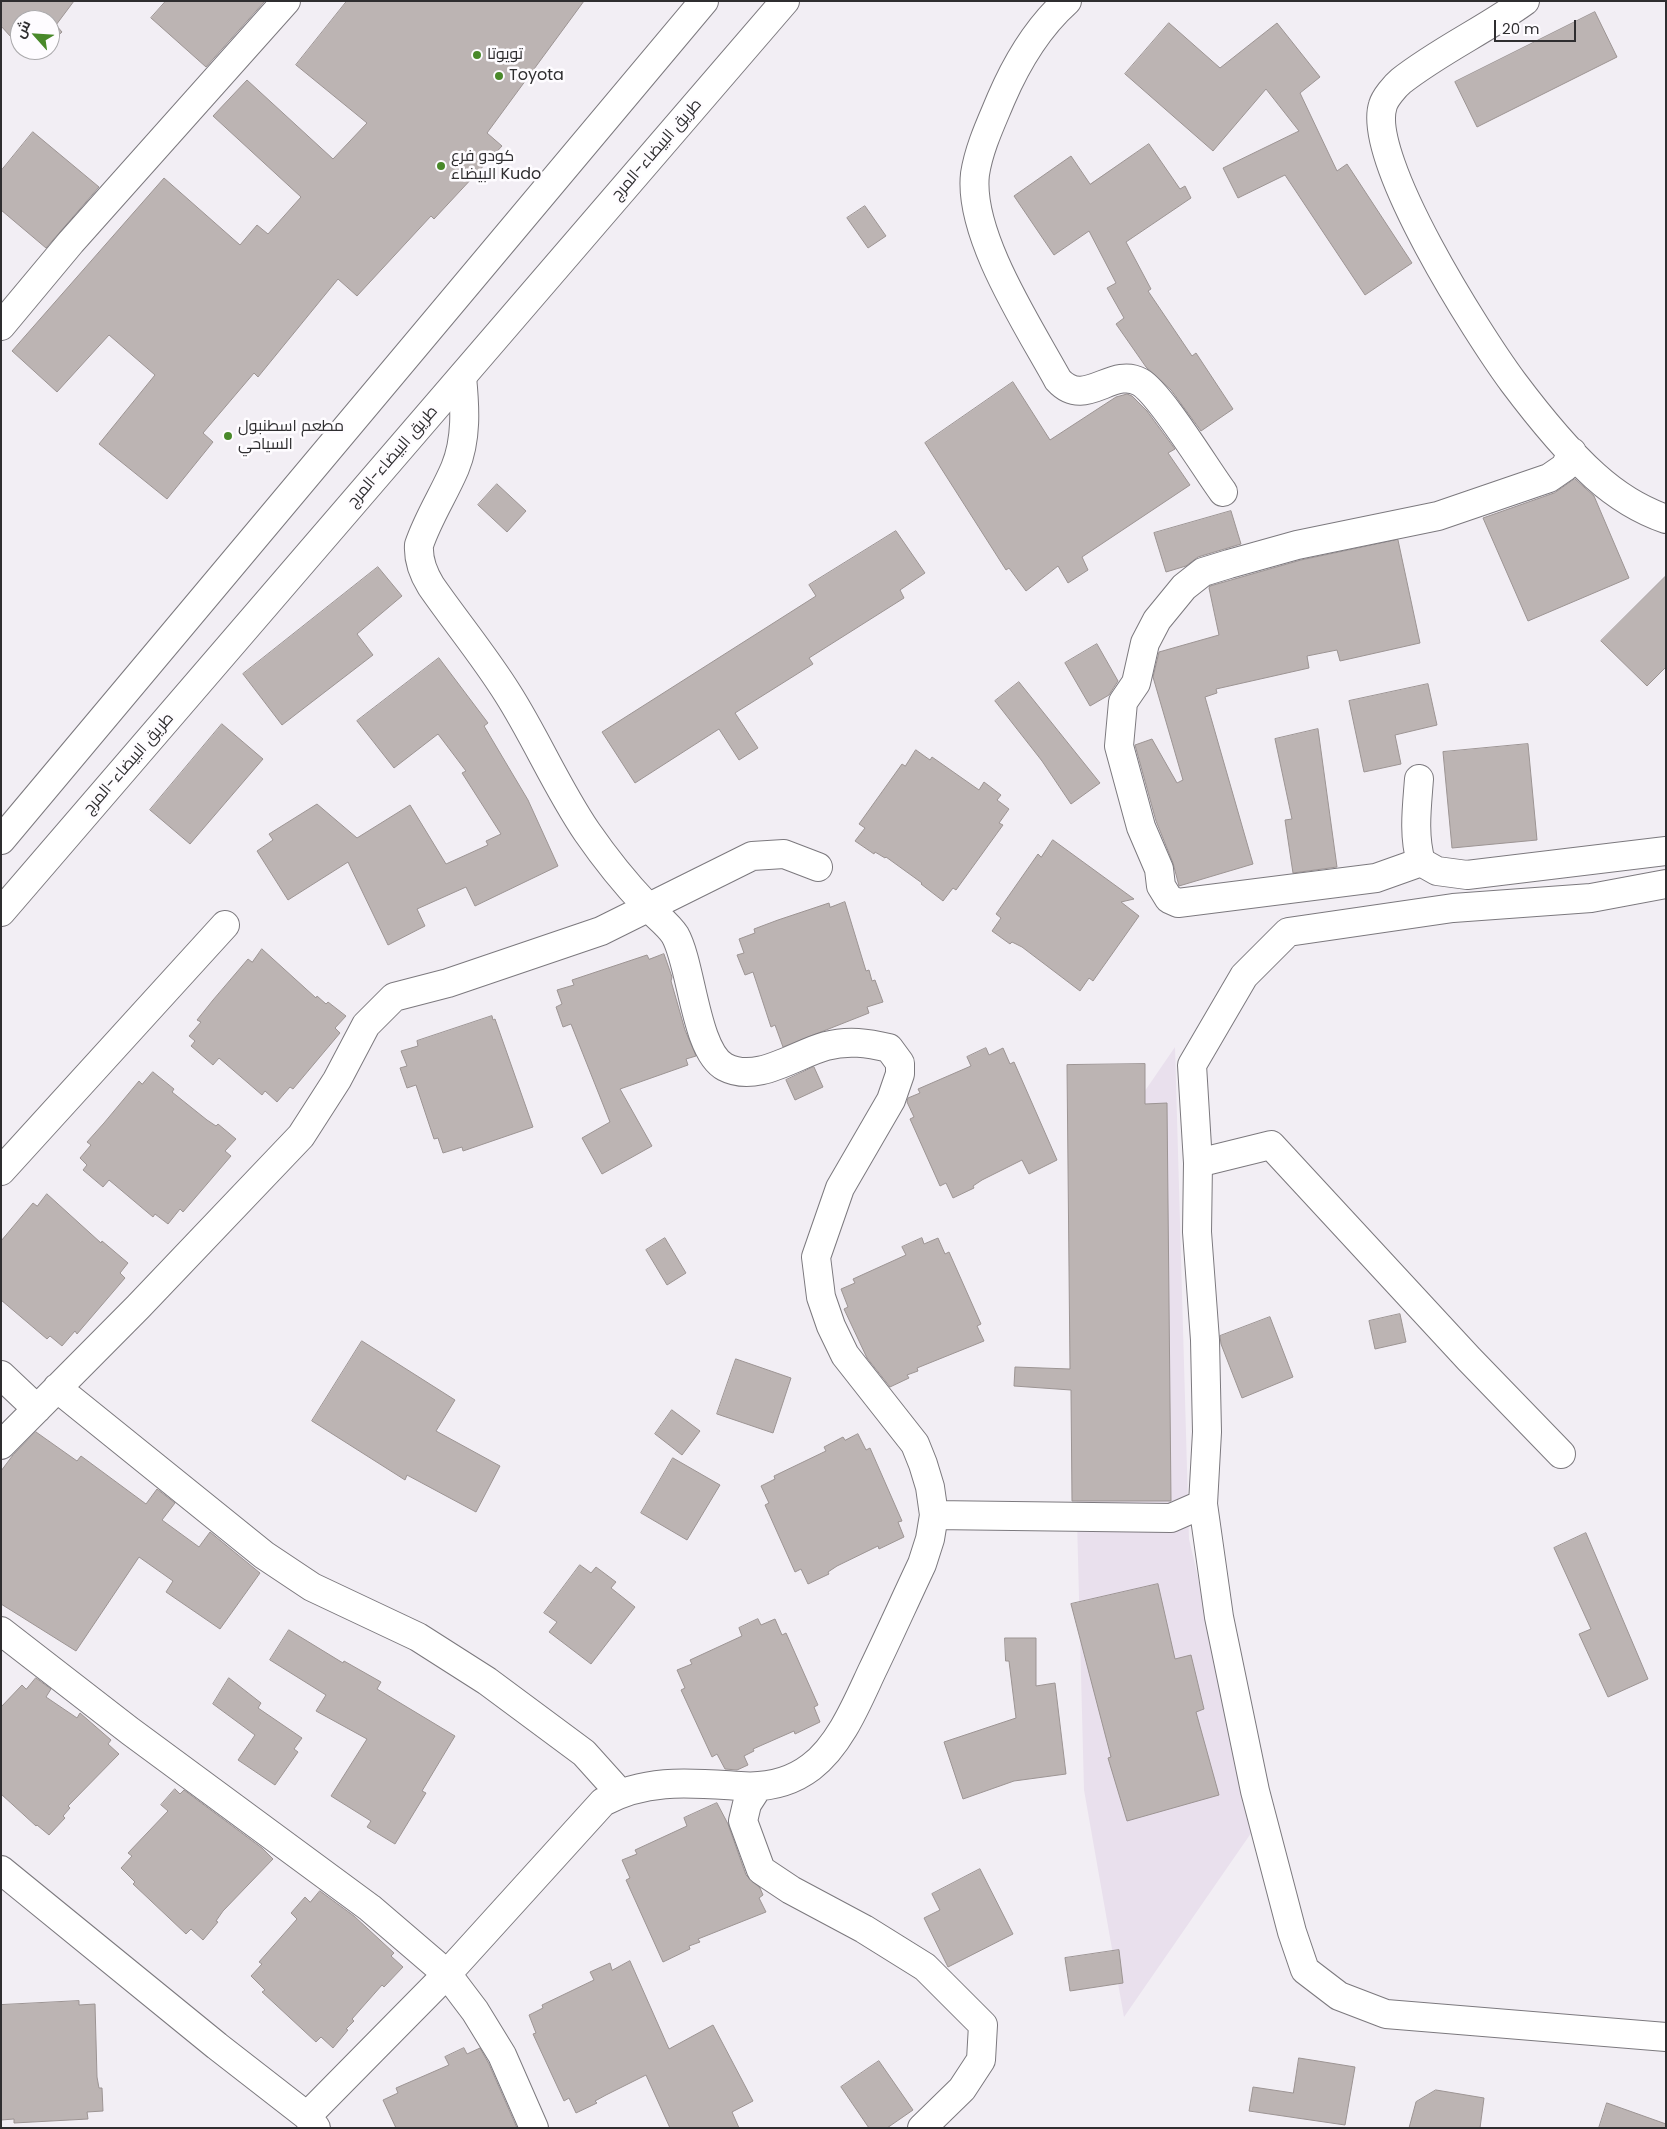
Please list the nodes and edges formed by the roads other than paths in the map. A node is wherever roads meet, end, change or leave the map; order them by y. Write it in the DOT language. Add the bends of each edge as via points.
graph roads {
  1 [pos="286,1"];
  2 [pos="704,1"];
  3 [pos="785,1"];
  4 [pos="1067,1"];
  5 [pos="1525,1"];
  6 [pos="1,326"];
  7 [pos="462,377"];
  8 [pos="1572,452"];
  9 [pos="1223,492"];
  10 [pos="1666,519"];
  11 [pos="1419,778"];
  12 [pos="1,840"];
  13 [pos="1666,851"];
  14 [pos="1421,862"];
  15 [pos="818,867"];
  16 [pos="1666,884"];
  17 [pos="649,909"];
  18 [pos="1,912"];
  19 [pos="225,925"];
  20 [pos="1198,1163"];
  21 [pos="1,1171"];
  22 [pos="1,1375"];
  23 [pos="57,1388"];
  24 [pos="37,1409"];
  25 [pos="1,1445"];
  26 [pos="1561,1454"];
  27 [pos="1203,1504"];
  28 [pos="934,1515"];
  29 [pos="1,1630"];
  30 [pos="758,1787"];
  31 [pos="620,1793"];
  32 [pos="1,1870"];
  33 [pos="447,1974"];
  34 [pos="1666,2037"];
  35 [pos="311,2122"];
  36 [pos="534,2128"];
  37 [pos="922,2128"];
  1 -- 6 [label="main road" via="172,127"];
  2 -- 12 [label="main road"];
  3 -- 7 [label="main road, طريق البيضاء-المرج"];
  4 -- 9 [label="main road" via="1032,42 1009,79 982,146 975,194 987,245 1050,365 1067,390 1079,392 1129,378 1139,381 1160,402"];
  5 -- 8 [label="main road" via="1399,82 1383,104 1380,117 1384,148 1404,200 1427,243 1512,380"];
  7 -- 17 [label="main road" via="463,440 455,466 419,545 423,572 508,693 586,830 616,872"];
  7 -- 18 [label="main road, طريق البيضاء-المرج"];
  8 -- 10 [label="main road" via="1595,476 1632,503"];
  8 -- 14 [label="main road" via="1565,467 1549,478 1438,516 1282,549 1203,572 1184,587 1157,620 1145,643 1136,683 1123,702 1119,746 1141,827 1159,869 1161,886 1169,899 1178,903 1376,878"];
  11 -- 14 [label="main road" via="1415,838"];
  13 -- 14 [label="main road" via="1467,875 1437,872"];
  15 -- 17 [label="main road" via="784,854 752,856"];
  16 -- 20 [label="main road" via="1591,898 1453,908 1288,932 1244,976 1192,1065"];
  17 -- 23 [label="main road" via="592,934 448,983 394,997 366,1026 337,1080 301,1136"];
  17 -- 28 [label="main road" via="674,934 703,1033 717,1060 724,1066 743,1072 757,1070 847,1042 890,1048 900,1063 900,1074 891,1100 840,1188 816,1257 821,1297 830,1326 845,1355 915,1444 930,1487"];
  19 -- 21 [label="main road"];
  20 -- 26 [label="main road" via="1271,1145"];
  20 -- 27 [label="main road" via="1197,1232 1206,1340 1207,1432"];
  22 -- 24 [label="main road"];
  23 -- 24 [label="main road"];
  23 -- 31 [label="main road" via="264,1555 312,1587 418,1637 487,1681 584,1753"];
  24 -- 25 [label="main road"];
  27 -- 28 [label="main road" via="1170,1518"];
  27 -- 34 [label="main road" via="1219,1617 1253,1781 1305,1970 1339,1996 1386,2014"];
  28 -- 30 [label="main road" via="922,1564 854,1710 837,1737 812,1766 782,1783"];
  29 -- 33 [label="main road" via="130,1731 370,1908"];
  30 -- 31 [label="main road" via="658,1783"];
  30 -- 37 [label="main road" via="747,1804 743,1821 762,1870 925,1967 983,2026 981,2060 962,2089"];
  31 -- 33 [label="main road" via="603,1802"];
  32 -- 35 [label="main road"];
  33 -- 35 [label="main road"];
  33 -- 36 [label="main road" via="475,2011 502,2056"];
}
